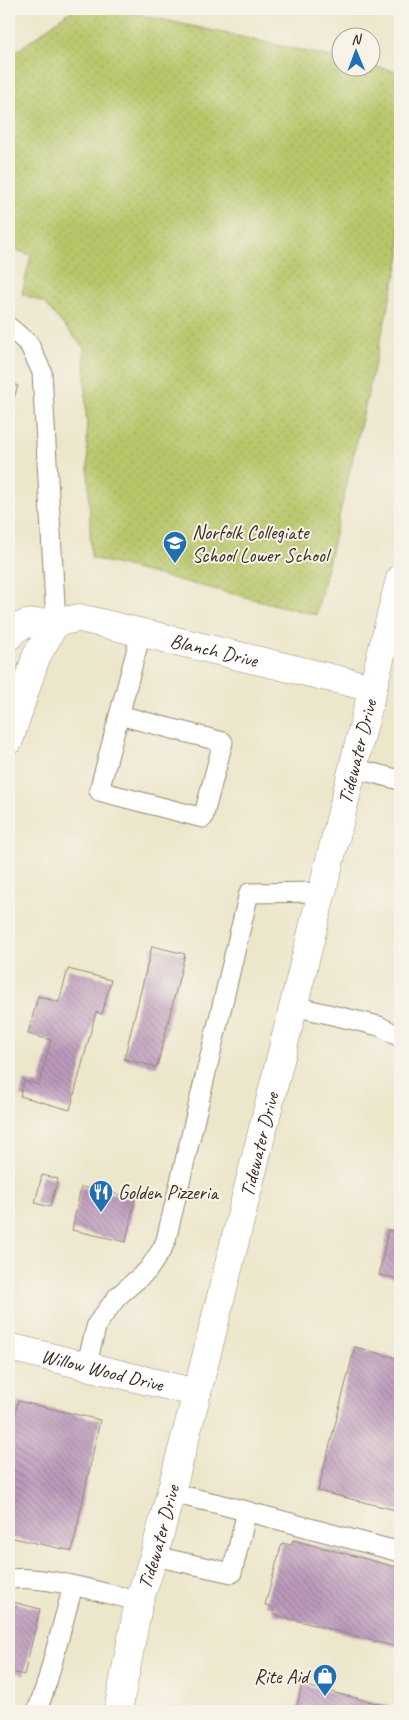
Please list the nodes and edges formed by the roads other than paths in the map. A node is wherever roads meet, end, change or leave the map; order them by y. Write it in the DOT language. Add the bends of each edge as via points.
graph roads {
  1 [pos="9,328"];
  2 [pos="400,580"];
  3 [pos="56,622"];
  4 [pos="141,633"];
  5 [pos="9,636"];
  6 [pos="373,688"];
  7 [pos="120,716"];
  8 [pos="9,740"];
  9 [pos="353,768"];
  10 [pos="400,780"];
  11 [pos="322,892"];
  12 [pos="294,1006"];
  13 [pos="400,1037"];
  14 [pos="9,1347"];
  15 [pos="86,1366"];
  16 [pos="197,1393"];
  17 [pos="171,1493"];
  18 [pos="247,1511"];
  19 [pos="400,1552"];
  20 [pos="154,1556"];
  21 [pos="9,1579"];
  22 [pos="73,1586"];
  23 [pos="140,1601"];
  24 [pos="37,1711"];
  25 [pos="118,1711"];
  1 -- 3 [label="lane" via="29,344 42,372"];
  2 -- 6 [label="main road, Tidewater Drive"];
  3 -- 4 [label="main road, Blanch Drive" via="80,618"];
  3 -- 5 [label="main road, Blanch Drive" via="20,625"];
  3 -- 8 [label="main road" via="36,657"];
  4 -- 6 [label="main road, Blanch Drive"];
  4 -- 7 [label="lane"];
  6 -- 9 [label="main road, Tidewater Drive"];
  7 -- 7 [label="lane" via="99,791 203,818 223,742"];
  9 -- 10 [label="lane"];
  9 -- 11 [label="main road, Tidewater Drive"];
  11 -- 12 [label="main road, Tidewater Drive"];
  11 -- 15 [label="lane" via="249,893 166,1240 148,1270 117,1297 97,1324"];
  12 -- 13 [label="lane" via="379,1026"];
  12 -- 16 [label="main road, Tidewater Drive"];
  14 -- 15 [label="main road, Willow Wood Drive"];
  15 -- 16 [label="main road, Willow Wood Drive"];
  16 -- 17 [label="main road, Tidewater Drive"];
  17 -- 18 [label="lane"];
  17 -- 20 [label="main road, Tidewater Drive"];
  18 -- 19 [label="lane"];
  18 -- 20 [label="lane" via="232,1573"];
  20 -- 23 [label="main road, Tidewater Drive"];
  21 -- 22 [label="lane" via="23,1578"];
  22 -- 23 [label="lane"];
  22 -- 24 [label="lane"];
  23 -- 25 [label="main road, Tidewater Drive"];
}
